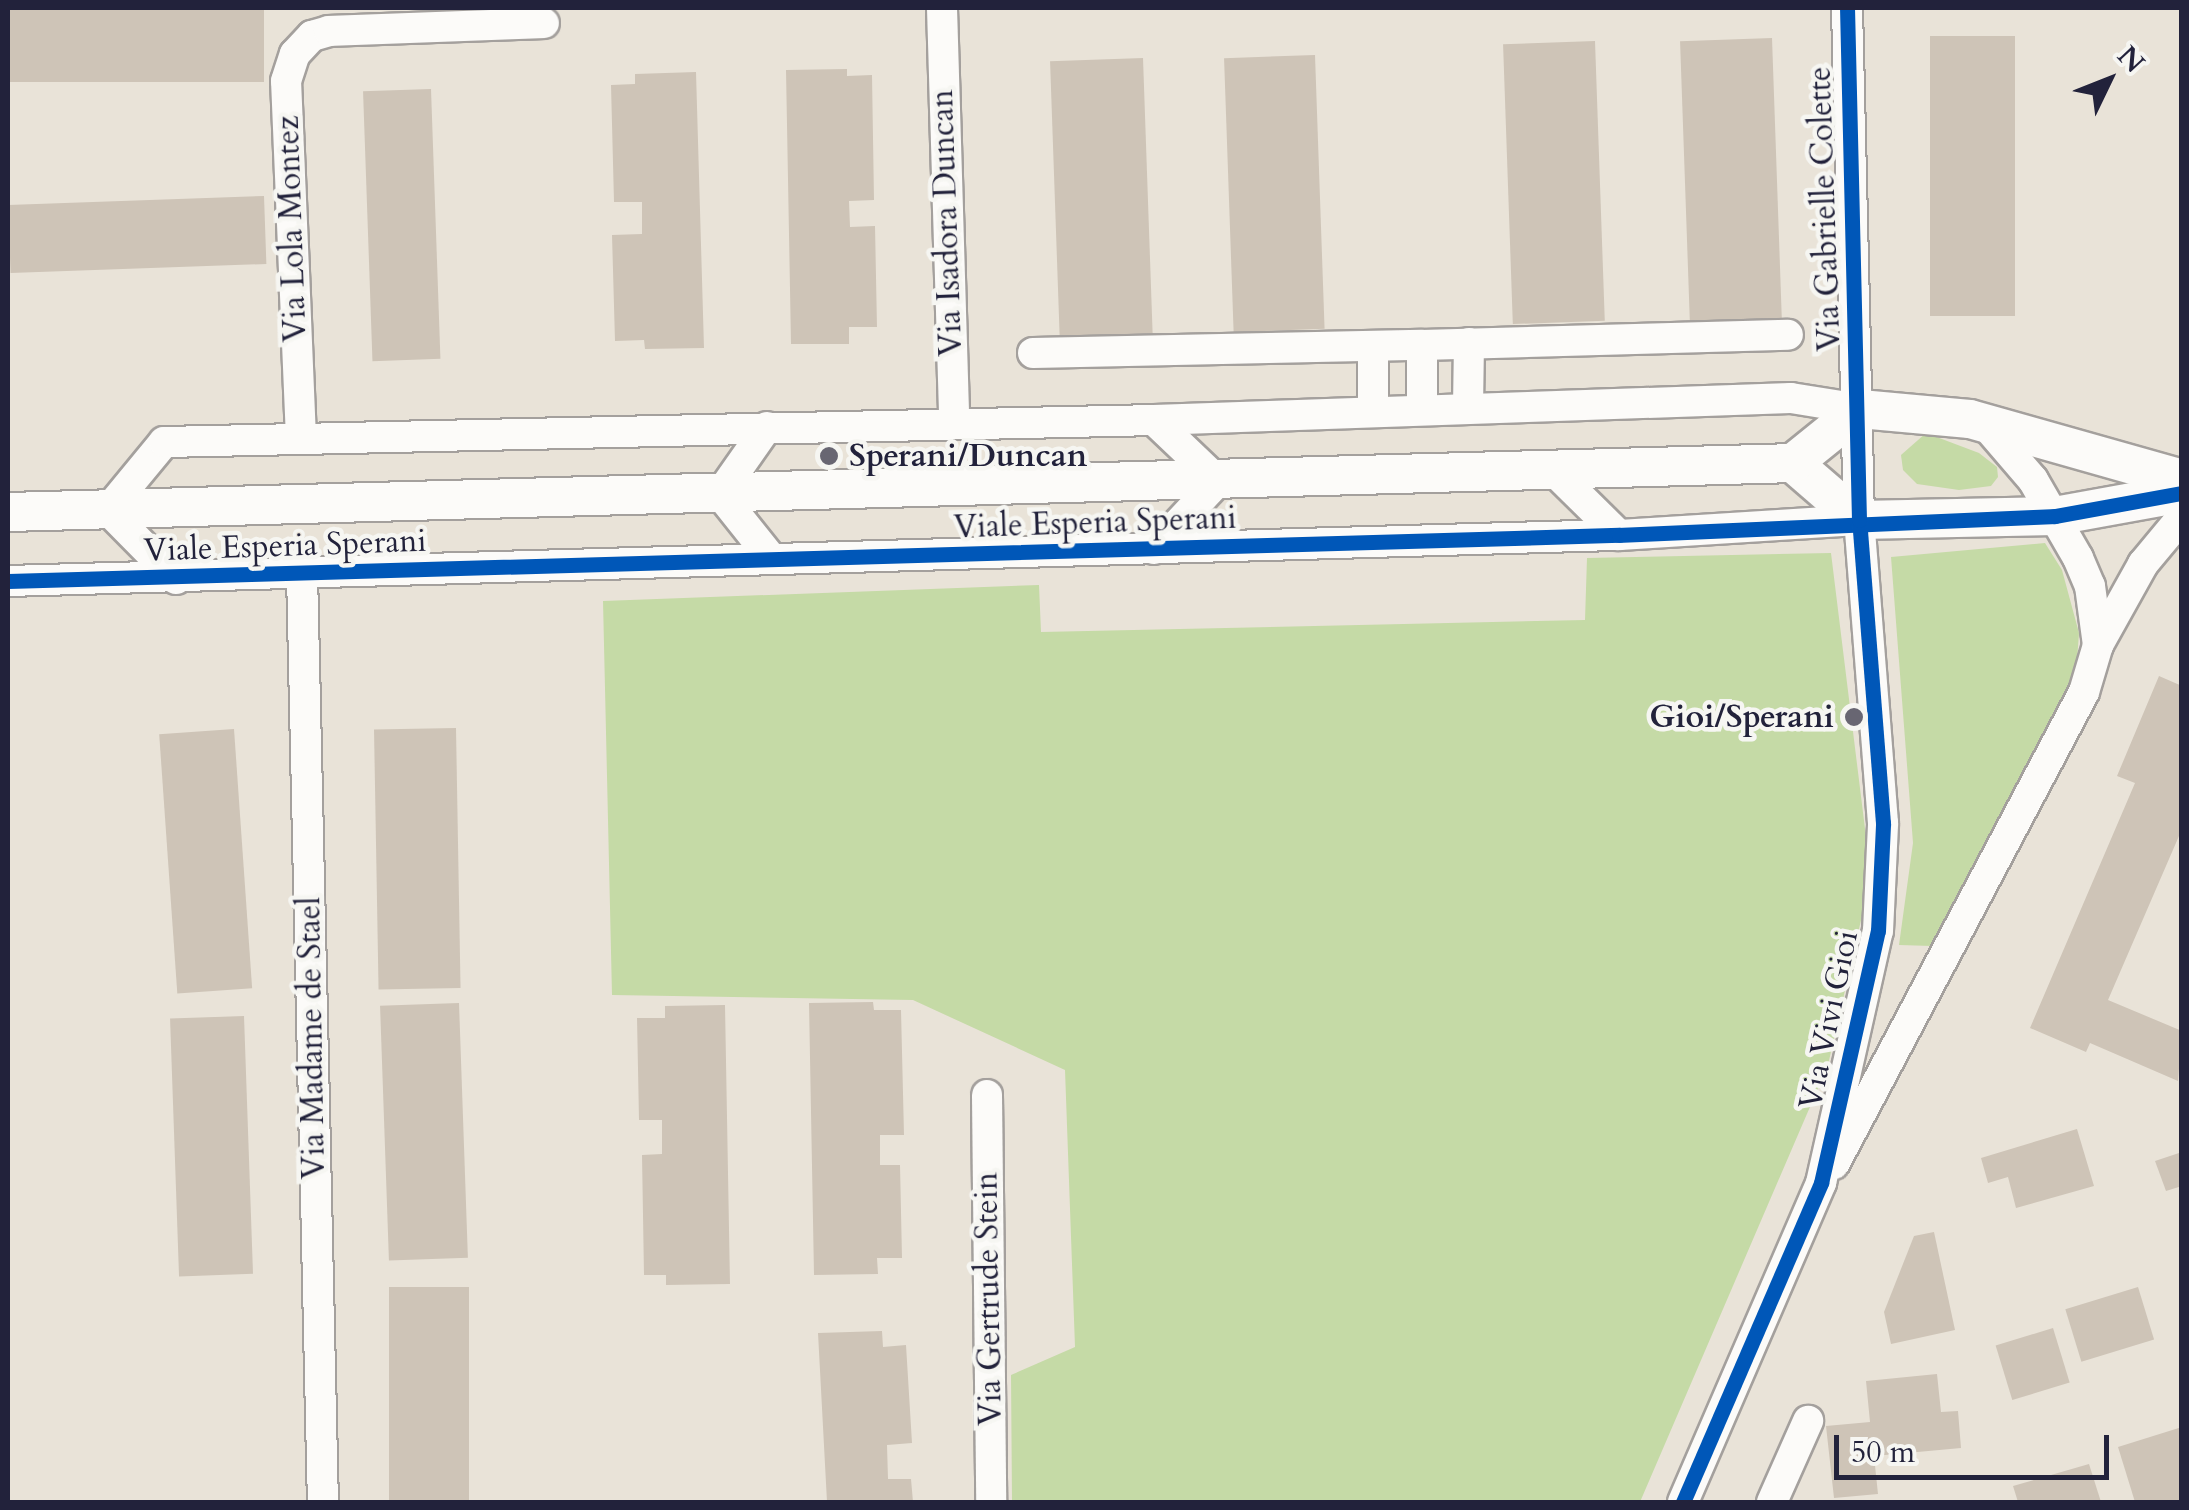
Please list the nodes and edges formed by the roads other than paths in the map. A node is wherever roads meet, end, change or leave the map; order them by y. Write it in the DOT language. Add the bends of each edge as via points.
graph roads {
  1 [pos="1847,8"];
  2 [pos="940,17"];
  3 [pos="544,23"];
  4 [pos="1788,335"];
  5 [pos="1469,343"];
  6 [pos="1422,345"];
  7 [pos="1373,346"];
  8 [pos="1033,353"];
  9 [pos="1468,407"];
  10 [pos="1422,408"];
  11 [pos="1373,410"];
  12 [pos="1860,410"];
  13 [pos="954,420"];
  14 [pos="1154,420"];
  15 [pos="1984,423"];
  16 [pos="767,427"];
  17 [pos="301,438"];
  18 [pos="1793,463"];
  19 [pos="1554,471"];
  20 [pos="2182,479"];
  21 [pos="1218,481"];
  22 [pos="2182,493"];
  23 [pos="720,494"];
  24 [pos="108,510"];
  25 [pos="8,512"];
  26 [pos="2055,516"];
  27 [pos="2182,517"];
  28 [pos="1859,520"];
  29 [pos="1619,534"];
  30 [pos="1154,549"];
  31 [pos="772,558"];
  32 [pos="302,573"];
  33 [pos="176,579"];
  34 [pos="8,580"];
  35 [pos="2098,645"];
  36 [pos="987,1095"];
  37 [pos="1821,1183"];
  38 [pos="1808,1421"];
  39 [pos="323,1502"];
  40 [pos="991,1502"];
  41 [pos="1684,1502"];
  42 [pos="1772,1502"];
  1 -- 12 [label="street, Via Gabrielle Colette"];
  2 -- 13 [label="street, Via Isadora Duncan"];
  3 -- 17 [label="street, Via Lola Montez" via="329,31 312,36 294,54 286,81"];
  4 -- 5 [label="street"];
  5 -- 6 [label="street"];
  5 -- 9 [label="street"];
  6 -- 7 [label="street"];
  6 -- 10 [label="street"];
  7 -- 8 [label="street"];
  7 -- 11 [label="street"];
  9 -- 10 [label="street"];
  9 -- 12 [label="street" via="1791,398"];
  10 -- 11 [label="street"];
  11 -- 14 [label="street"];
  12 -- 15 [label="street" via="1936,412"];
  12 -- 18 [label="street"];
  12 -- 28 [label="street, Via Gabrielle Colette"];
  13 -- 14 [label="street"];
  13 -- 16 [label="street"];
  14 -- 21 [label="street"];
  15 -- 20 [label="street"];
  15 -- 26 [label="street, Via Vivi Gioi"];
  16 -- 17 [label="street"];
  16 -- 23 [label="street"];
  17 -- 24 [label="street" via="164,442"];
  18 -- 19 [label="street, Viale Esperia Sperani"];
  18 -- 28 [label="street"];
  19 -- 21 [label="street, Viale Esperia Sperani"];
  19 -- 29 [label="street"];
  21 -- 23 [label="street, Viale Esperia Sperani"];
  21 -- 30 [label="street"];
  22 -- 26 [label="street, Viale Esperia Sperani"];
  23 -- 24 [label="street, Viale Esperia Sperani"];
  23 -- 31 [label="street"];
  24 -- 25 [label="street, Viale Esperia Sperani"];
  24 -- 33 [label="street"];
  26 -- 28 [label="street, Viale Esperia Sperani"];
  26 -- 35 [label="street, Via Vivi Gioi" via="2090,586"];
  27 -- 35 [label="street, Via Vivi Gioi" via="2143,564"];
  28 -- 29 [label="street, Viale Esperia Sperani"];
  28 -- 37 [label="street, Via Vivi Gioi" via="1883,823 1881,904 1866,1006"];
  29 -- 30 [label="street, Viale Esperia Sperani"];
  30 -- 31 [label="street, Viale Esperia Sperani"];
  31 -- 32 [label="street, Viale Esperia Sperani"];
  32 -- 33 [label="street, Viale Esperia Sperani"];
  32 -- 39 [label="street, Via Madame de Stael"];
  33 -- 34 [label="street, Viale Esperia Sperani"];
  35 -- 37 [label="street, Via Vivi Gioi" via="2084,692"];
  36 -- 40 [label="street, Via Gertrude Stein"];
  37 -- 41 [label="street, Via Vivi Gioi"];
  38 -- 42 [label="street"];
}
